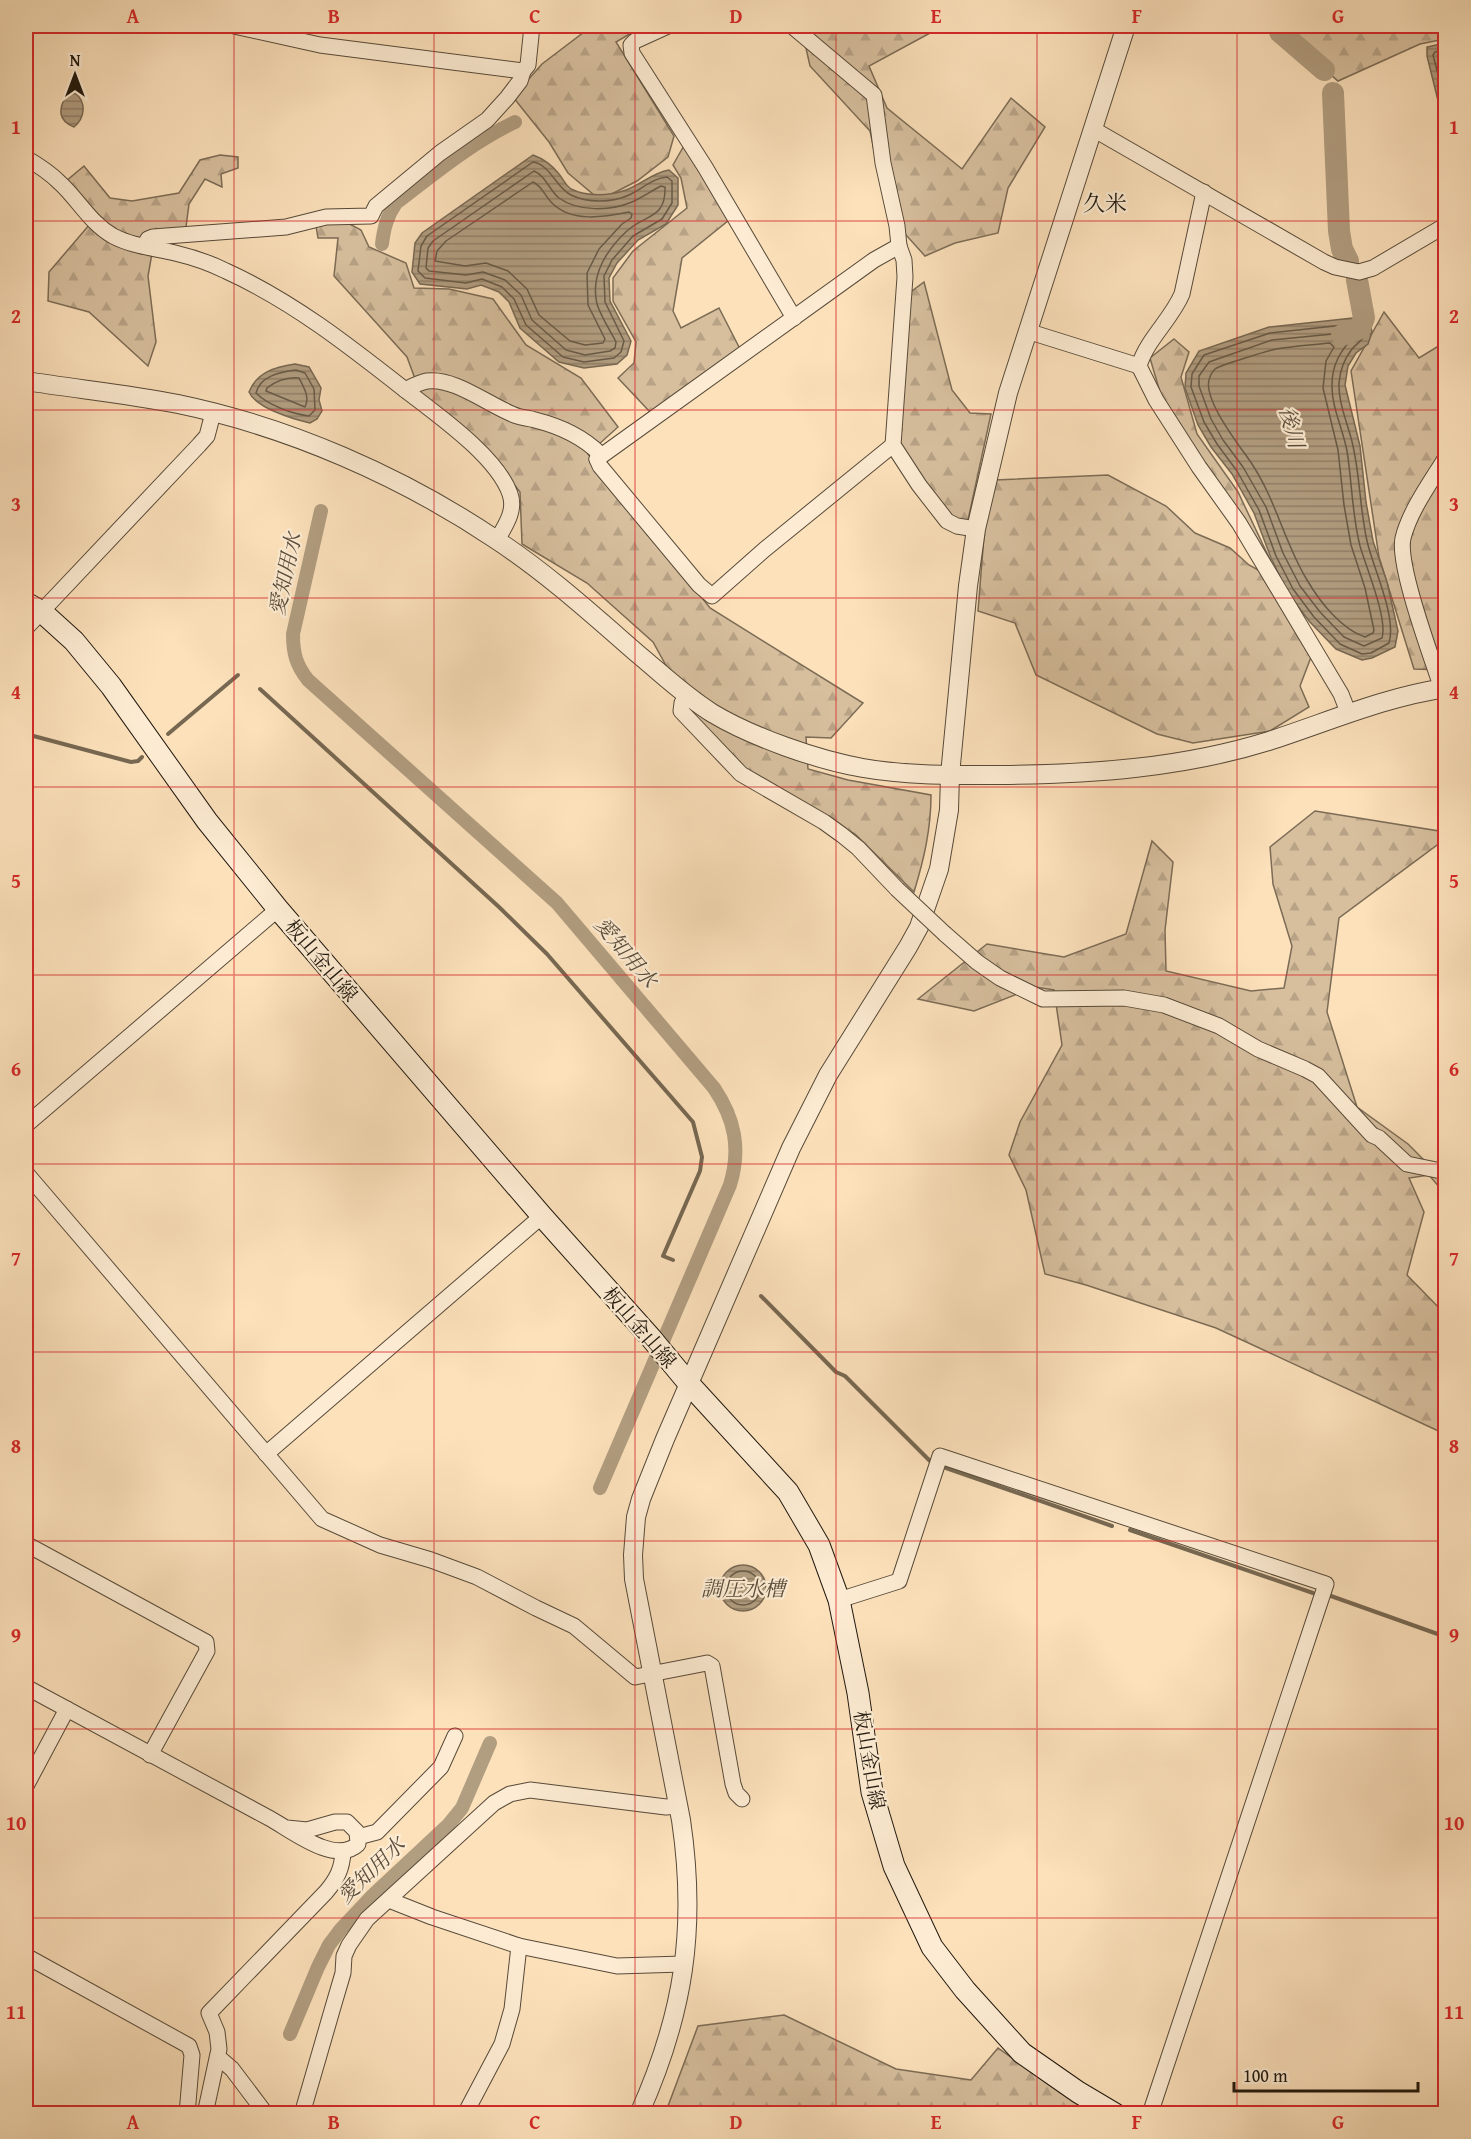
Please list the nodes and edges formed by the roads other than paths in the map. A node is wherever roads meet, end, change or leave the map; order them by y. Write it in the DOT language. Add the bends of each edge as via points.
graph roads {
  1 [pos="234,26"];
  2 [pos="532,26"];
  3 [pos="668,26"];
  4 [pos="792,26"];
  5 [pos="1126,26"];
  6 [pos="523,71"];
  7 [pos="1093,129"];
  8 [pos="26,158"];
  9 [pos="1204,192"];
  10 [pos="1446,225"];
  11 [pos="144,246"];
  12 [pos="899,246"];
  13 [pos="794,318"];
  14 [pos="1027,332"];
  15 [pos="1139,366"];
  16 [pos="26,381"];
  17 [pos="405,390"];
  18 [pos="213,413"];
  19 [pos="892,446"];
  20 [pos="1446,457"];
  21 [pos="597,459"];
  22 [pos="976,529"];
  23 [pos="497,540"];
  24 [pos="34,607"];
  25 [pos="26,628"];
  26 [pos="1444,688"];
  27 [pos="688,696"];
  28 [pos="1348,712"];
  29 [pos="950,775"];
  30 [pos="278,909"];
  31 [pos="26,1125"];
  32 [pos="1446,1172"];
  33 [pos="26,1173"];
  34 [pos="542,1216"];
  35 [pos="690,1385"];
  36 [pos="267,1455"];
  37 [pos="26,1544"];
  38 [pos="839,1600"];
  39 [pos="652,1675"];
  40 [pos="26,1687"];
  41 [pos="67,1709"];
  42 [pos="455,1736"];
  43 [pos="150,1755"];
  44 [pos="26,1786"];
  45 [pos="742,1799"];
  46 [pos="678,1806"];
  47 [pos="287,1828"];
  48 [pos="358,1837"];
  49 [pos="343,1852"];
  50 [pos="389,1900"];
  51 [pos="519,1946"];
  52 [pos="26,1956"];
  53 [pos="683,1964"];
  54 [pos="218,2057"];
  55 [pos="187,2114"];
  56 [pos="205,2114"];
  57 [pos="266,2114"];
  58 [pos="302,2114"];
  59 [pos="465,2114"];
  60 [pos="639,2114"];
  61 [pos="1115,2114"];
  62 [pos="1150,2114"];
  1 -- 6 [label="street" via="320,45"];
  2 -- 6 [label="street" via="528,65"];
  3 -- 13 [label="street" via="635,41 632,53"];
  4 -- 12 [label="street" via="874,95"];
  5 -- 7 [label="street"];
  6 -- 11 [label="street" via="520,81 487,120 440,153 376,206 371,216 326,217 286,227 153,237"];
  7 -- 9 [label="street"];
  7 -- 14 [label="street"];
  8 -- 11 [label="street" via="59,182 100,227 123,241"];
  9 -- 10 [label="street" via="1324,262 1359,272 1374,268"];
  9 -- 15 [label="street" via="1182,294"];
  11 -- 17 [label="street" via="204,261 229,272 327,329"];
  12 -- 13 [label="street"];
  12 -- 19 [label="street" via="905,277"];
  13 -- 21 [label="street"];
  14 -- 15 [label="street"];
  14 -- 22 [label="street" via="998,431"];
  15 -- 28 [label="street" via="1156,400 1239,523"];
  16 -- 18 [label="street"];
  17 -- 21 [label="street" via="426,381 444,382 516,416 575,435 600,454"];
  17 -- 23 [label="street" via="475,448 504,481 512,509"];
  18 -- 23 [label="street" via="347,458 431,499"];
  18 -- 24 [label="street" via="207,436 199,445"];
  19 -- 21 [label="street" via="712,596"];
  19 -- 22 [label="street" via="947,521"];
  20 -- 26 [label="street" via="1403,539 1408,579"];
  22 -- 29 [label="street"];
  23 -- 27 [label="street" via="566,591"];
  24 -- 25 [label="street"];
  24 -- 30 [label="main road, 板山金山線" via="74,641 207,821"];
  26 -- 28 [label="street"];
  27 -- 29 [label="street" via="750,731 823,758 860,768"];
  27 -- 32 [label="street, bridge" via="681,711 741,774 842,834 945,934 1000,978 1043,999 1124,998 1164,1005 1219,1026 1318,1076 1372,1136 1407,1164"];
  28 -- 29 [label="street" via="1267,742 1132,769"];
  29 -- 35 [label="street" via="944,846 919,927 815,1099"];
  30 -- 31 [label="street"];
  30 -- 34 [label="main road, 板山金山線"];
  33 -- 36 [label="street"];
  34 -- 35 [label="main road, 板山金山線"];
  34 -- 36 [label="street"];
  35 -- 38 [label="main road, 板山金山線" via="788,1492 819,1545"];
  35 -- 39 [label="street" via="641,1499 634,1534 634,1579"];
  36 -- 39 [label="street" via="322,1519 380,1545 477,1577 574,1626 635,1677"];
  37 -- 43 [label="street" via="206,1642 207,1651"];
  38 -- 61 [label="main road, 板山金山線" via="872,1792 894,1866 932,1947 1022,2053"];
  38 -- 62 [label="street" via="899,1581 940,1456 1326,1584"];
  39 -- 45 [label="street" via="707,1663 712,1666 731,1776"];
  39 -- 46 [label="street"];
  40 -- 41 [label="street"];
  41 -- 43 [label="street"];
  41 -- 44 [label="street"];
  42 -- 48 [label="street" via="441,1767 377,1832"];
  43 -- 47 [label="street"];
  46 -- 50 [label="street" via="530,1790 510,1794 468,1825"];
  46 -- 53 [label="street" via="688,1886"];
  47 -- 48 [label="street" via="308,1830 342,1821 352,1826"];
  47 -- 49 [label="street" via="305,1840"];
  48 -- 49 [label="street" via="358,1844"];
  49 -- 54 [label="street" via="336,1880 209,2013 219,2039"];
  50 -- 51 [label="street"];
  50 -- 58 [label="street" via="367,1919 346,1950 343,1973"];
  51 -- 53 [label="street" via="617,1965"];
  51 -- 59 [label="street" via="512,2009 502,2044"];
  52 -- 55 [label="street" via="189,2046 192,2055"];
  53 -- 60 [label="street" via="671,2029"];
  54 -- 56 [label="street"];
  54 -- 57 [label="street"];
}
